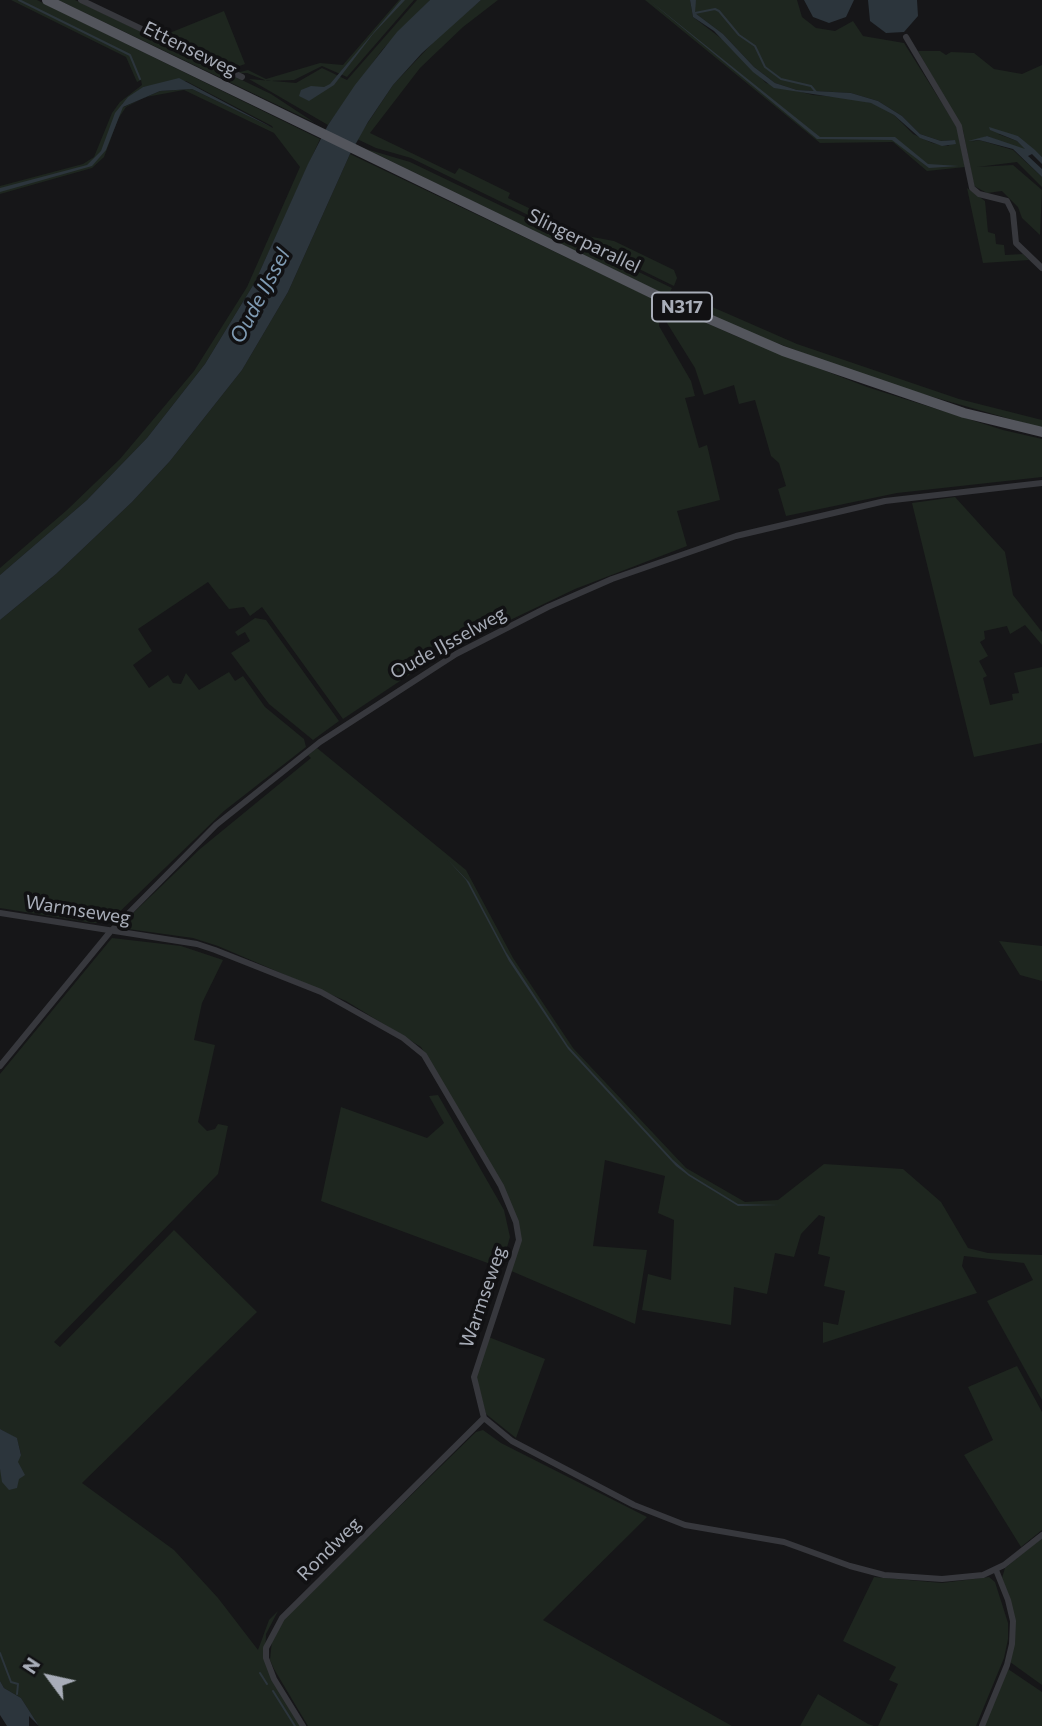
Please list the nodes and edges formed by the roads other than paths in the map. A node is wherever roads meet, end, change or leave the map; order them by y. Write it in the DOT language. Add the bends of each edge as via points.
graph roads {
  1 [pos="47,0"];
  2 [pos="81,0"];
  3 [pos="906,37"];
  4 [pos="242,77"];
  5 [pos="317,131"];
  6 [pos="1042,268"];
  7 [pos="1042,432"];
  8 [pos="1042,483"];
  9 [pos="0,913"];
  10 [pos="110,932"];
  11 [pos="0,1066"];
  12 [pos="484,1418"];
  13 [pos="1042,1535"];
  14 [pos="996,1570"];
  15 [pos="303,1726"];
  16 [pos="982,1726"];
  1 -- 5 [label="main road, Ettenseweg / N317"];
  2 -- 4 [label="street, Ettenseweg"];
  3 -- 6 [label="street" via="959,126 972,188 1007,201 1016,243"];
  5 -- 7 [label="main road, Slingerparallel / N317" via="668,301 783,351 964,413"];
  8 -- 10 [label="street, Oude IJsselweg" via="885,501 763,528 657,562 538,612 417,677 314,746 216,825"];
  9 -- 10 [label="street, Warmseweg"];
  10 -- 11 [label="street, Oude IJsselweg"];
  10 -- 12 [label="street, Warmseweg" via="197,944 321,992 403,1038 424,1055 500,1186 519,1240 475,1370 474,1389"];
  12 -- 14 [label="street" via="512,1441 634,1505 685,1525 784,1542 884,1575 956,1578"];
  12 -- 15 [label="street, Rondweg" via="282,1618 266,1648 266,1658"];
  13 -- 14 [label="street"];
  14 -- 16 [label="street" via="1013,1621 1012,1644"];
}
